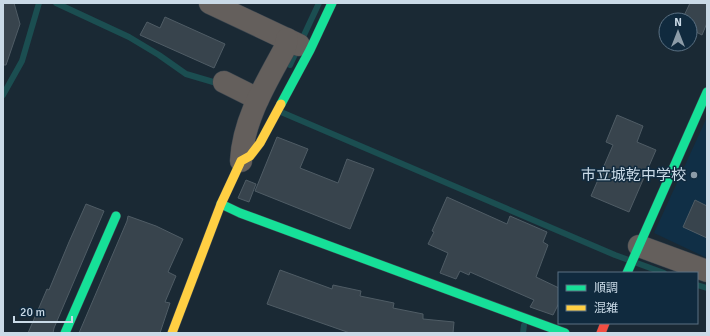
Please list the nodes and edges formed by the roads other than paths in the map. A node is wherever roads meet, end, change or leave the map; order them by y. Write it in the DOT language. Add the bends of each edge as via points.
graph roads {
  1 [pos="332,3"];
  2 [pos="219,5"];
  3 [pos="299,45"];
  4 [pos="224,82"];
  5 [pos="707,92"];
  6 [pos="257,103"];
  7 [pos="271,123"];
  8 [pos="241,161"];
  9 [pos="221,204"];
  10 [pos="116,216"];
  11 [pos="637,250"];
  12 [pos="629,270"];
  13 [pos="707,272"];
  14 [pos="606,324"];
  15 [pos="65,333"];
  16 [pos="172,333"];
  17 [pos="565,333"];
  18 [pos="601,333"];
  1 -- 3 [label="street"];
  2 -- 3 [label="street"];
  3 -- 6 [label="street" via="285,48"];
  3 -- 7 [label="street" via="283,100"];
  4 -- 6 [label="street"];
  5 -- 11 [label="street"];
  6 -- 7 [label="street" via="268,110"];
  6 -- 8 [label="street" via="244,134"];
  7 -- 8 [label="street" via="250,156"];
  8 -- 9 [label="street"];
  9 -- 16 [label="street"];
  9 -- 17 [label="street"];
  10 -- 15 [label="street"];
  11 -- 12 [label="street"];
  11 -- 13 [label="street"];
  14 -- 18 [label="street"];
}
